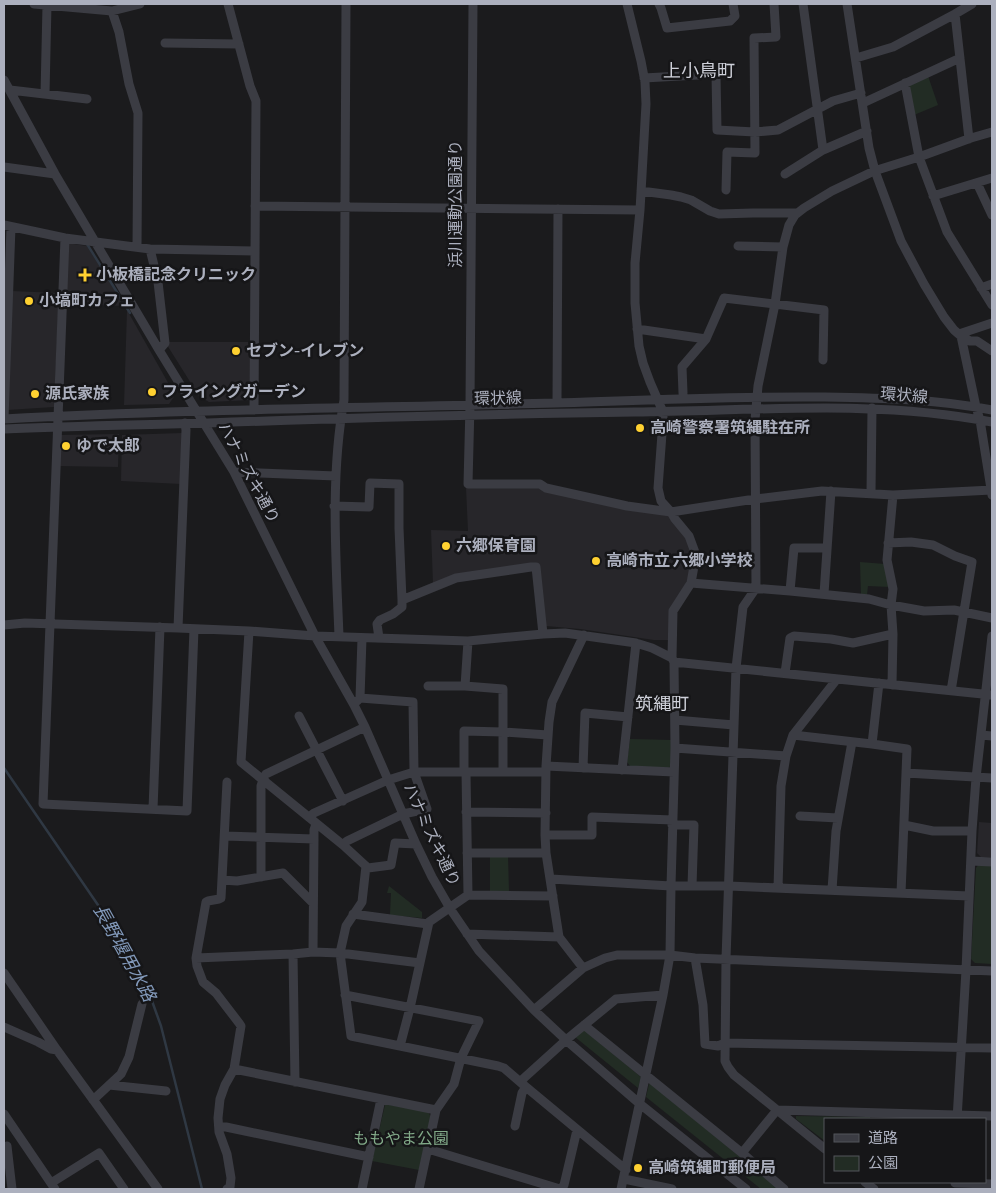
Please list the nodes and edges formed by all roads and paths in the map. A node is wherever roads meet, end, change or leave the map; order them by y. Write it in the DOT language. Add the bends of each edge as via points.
graph roads {
  1 [pos="34,4"];
  2 [pos="140,4"];
  3 [pos="228,4"];
  4 [pos="346,4"];
  5 [pos="473,4"];
  6 [pos="627,4"];
  7 [pos="659,4"];
  8 [pos="732,4"];
  9 [pos="774,4"];
  10 [pos="803,4"];
  11 [pos="847,4"];
  12 [pos="972,4"];
  13 [pos="47,5"];
  14 [pos="106,8"];
  15 [pos="955,14"];
  16 [pos="165,43"];
  17 [pos="239,44"];
  18 [pos="856,58"];
  19 [pos="960,58"];
  20 [pos="644,78"];
  21 [pos="4,80"];
  22 [pos="905,83"];
  23 [pos="10,90"];
  24 [pos="861,92"];
  25 [pos="45,94"];
  26 [pos="86,99"];
  27 [pos="863,103"];
  28 [pos="817,109"];
  29 [pos="867,131"];
  30 [pos="756,132"];
  31 [pos="992,132"];
  32 [pos="969,138"];
  33 [pos="823,150"];
  34 [pos="919,157"];
  35 [pos="4,167"];
  36 [pos="875,170"];
  37 [pos="55,174"];
  38 [pos="785,174"];
  39 [pos="992,178"];
  40 [pos="977,183"];
  41 [pos="726,190"];
  42 [pos="641,191"];
  43 [pos="933,196"];
  44 [pos="255,206"];
  45 [pos="344,206"];
  46 [pos="471,209"];
  47 [pos="558,209"];
  48 [pos="640,210"];
  49 [pos="797,213"];
  50 [pos="992,216"];
  51 [pos="7,226"];
  52 [pos="65,238"];
  53 [pos="96,242"];
  54 [pos="738,246"];
  55 [pos="783,246"];
  56 [pos="136,247"];
  57 [pos="150,249"];
  58 [pos="254,251"];
  59 [pos="992,284"];
  60 [pos="981,288"];
  61 [pos="775,304"];
  62 [pos="992,305"];
  63 [pos="992,323"];
  64 [pos="637,329"];
  65 [pos="960,335"];
  66 [pos="706,339"];
  67 [pos="159,350"];
  68 [pos="992,350"];
  69 [pos="823,360"];
  70 [pos="683,393"];
  71 [pos="757,397"];
  72 [pos="658,399"];
  73 [pos="557,402"];
  74 [pos="342,407"];
  75 [pos="976,407"];
  76 [pos="872,408"];
  77 [pos="196,410"];
  78 [pos="254,410"];
  79 [pos="470,410"];
  80 [pos="756,410"];
  81 [pos="992,410"];
  82 [pos="663,412"];
  83 [pos="58,416"];
  84 [pos="340,418"];
  85 [pos="4,419"];
  86 [pos="980,420"];
  87 [pos="992,422"];
  88 [pos="186,423"];
  89 [pos="204,423"];
  90 [pos="58,427"];
  91 [pos="4,429"];
  92 [pos="234,472"];
  93 [pos="336,476"];
  94 [pos="831,492"];
  95 [pos="992,492"];
  96 [pos="871,494"];
  97 [pos="893,494"];
  98 [pos="755,499"];
  99 [pos="334,506"];
  100 [pos="671,512"];
  101 [pos="888,543"];
  102 [pos="827,548"];
  103 [pos="691,583"];
  104 [pos="756,588"];
  105 [pos="790,591"];
  106 [pos="824,594"];
  107 [pos="402,600"];
  108 [pos="891,605"];
  109 [pos="964,612"];
  110 [pos="992,618"];
  111 [pos="50,624"];
  112 [pos="4,625"];
  113 [pos="160,627"];
  114 [pos="178,628"];
  115 [pos="194,629"];
  116 [pos="249,631"];
  117 [pos="544,634"];
  118 [pos="893,634"];
  119 [pos="584,635"];
  120 [pos="314,636"];
  121 [pos="339,636"];
  122 [pos="992,636"];
  123 [pos="362,638"];
  124 [pos="379,638"];
  125 [pos="468,641"];
  126 [pos="636,644"];
  127 [pos="673,660"];
  128 [pos="736,668"];
  129 [pos="785,674"];
  130 [pos="837,679"];
  131 [pos="879,683"];
  132 [pos="892,685"];
  133 [pos="428,686"];
  134 [pos="465,686"];
  135 [pos="951,691"];
  136 [pos="989,695"];
  137 [pos="360,698"];
  138 [pos="354,705"];
  139 [pos="299,716"];
  140 [pos="628,717"];
  141 [pos="675,720"];
  142 [pos="734,725"];
  143 [pos="365,727"];
  144 [pos="504,732"];
  145 [pos="548,735"];
  146 [pos="793,735"];
  147 [pos="980,735"];
  148 [pos="992,736"];
  149 [pos="852,742"];
  150 [pos="872,744"];
  151 [pos="675,748"];
  152 [pos="316,751"];
  153 [pos="733,752"];
  154 [pos="786,756"];
  155 [pos="583,768"];
  156 [pos="546,769"];
  157 [pos="622,770"];
  158 [pos="414,772"];
  159 [pos="465,772"];
  160 [pos="503,772"];
  161 [pos="674,772"];
  162 [pos="906,773"];
  163 [pos="976,778"];
  164 [pos="992,778"];
  165 [pos="263,780"];
  166 [pos="388,780"];
  167 [pos="227,782"];
  168 [pos="343,801"];
  169 [pos="153,809"];
  170 [pos="466,812"];
  171 [pos="546,813"];
  172 [pos="403,814"];
  173 [pos="800,816"];
  174 [pos="309,817"];
  175 [pos="838,818"];
  176 [pos="672,822"];
  177 [pos="316,824"];
  178 [pos="904,825"];
  179 [pos="972,831"];
  180 [pos="545,835"];
  181 [pos="225,836"];
  182 [pos="261,838"];
  183 [pos="314,839"];
  184 [pos="416,844"];
  185 [pos="343,845"];
  186 [pos="467,852"];
  187 [pos="546,853"];
  188 [pos="971,861"];
  189 [pos="992,862"];
  190 [pos="366,866"];
  191 [pos="261,877"];
  192 [pos="551,879"];
  193 [pos="222,880"];
  194 [pos="671,886"];
  195 [pos="692,886"];
  196 [pos="729,886"];
  197 [pos="778,888"];
  198 [pos="832,890"];
  199 [pos="901,893"];
  200 [pos="468,895"];
  201 [pos="553,896"];
  202 [pos="969,896"];
  203 [pos="313,903"];
  204 [pos="450,908"];
  205 [pos="354,914"];
  206 [pos="428,924"];
  207 [pos="467,934"];
  208 [pos="559,937"];
  209 [pos="314,952"];
  210 [pos="340,953"];
  211 [pos="293,954"];
  212 [pos="670,955"];
  213 [pos="196,958"];
  214 [pos="695,958"];
  215 [pos="726,959"];
  216 [pos="420,963"];
  217 [pos="583,968"];
  218 [pos="966,970"];
  219 [pos="992,971"];
  220 [pos="4,974"];
  221 [pos="345,995"];
  222 [pos="663,995"];
  223 [pos="142,1004"];
  224 [pos="410,1008"];
  225 [pos="534,1010"];
  226 [pos="584,1026"];
  227 [pos="4,1027"];
  228 [pos="566,1040"];
  229 [pos="725,1043"];
  230 [pos="400,1046"];
  231 [pos="962,1047"];
  232 [pos="992,1048"];
  233 [pos="57,1050"];
  234 [pos="461,1058"];
  235 [pos="234,1069"];
  236 [pos="646,1076"];
  237 [pos="295,1082"];
  238 [pos="109,1085"];
  239 [pos="523,1085"];
  240 [pos="166,1091"];
  241 [pos="381,1099"];
  242 [pos="93,1100"];
  243 [pos="640,1104"];
  244 [pos="436,1110"];
  245 [pos="777,1110"];
  246 [pos="4,1114"];
  247 [pos="896,1116"];
  248 [pos="992,1116"];
  249 [pos="958,1117"];
  250 [pos="514,1126"];
  251 [pos="219,1127"];
  252 [pos="577,1130"];
  253 [pos="25,1145"];
  254 [pos="6,1146"];
  255 [pos="824,1148"];
  256 [pos="428,1149"];
  257 [pos="742,1153"];
  258 [pos="369,1157"];
  259 [pos="625,1174"];
  260 [pos="992,1184"];
  261 [pos="953,1185"];
  262 [pos="53,1186"];
  263 [pos="229,1188"];
  264 [pos="12,1189"];
  265 [pos="124,1189"];
  266 [pos="158,1189"];
  267 [pos="239,1189"];
  268 [pos="362,1189"];
  269 [pos="419,1189"];
  270 [pos="561,1189"];
  271 [pos="621,1189"];
  272 [pos="672,1189"];
  273 [pos="746,1189"];
  274 [pos="784,1189"];
  1 -- 13 [label="street"];
  2 -- 14 [label="street"];
  3 -- 17 [label="street"];
  4 -- 45 [label="street"];
  5 -- 46 [label="street, 浜川運動公園通り"];
  6 -- 20 [label="street"];
  7 -- 8 [label="street" via="667,28 730,21 735,16"];
  9 -- 30 [label="street" via="776,38 754,38"];
  10 -- 28 [label="street"];
  11 -- 18 [label="street"];
  12 -- 15 [label="street"];
  13 -- 14 [label="street"];
  13 -- 25 [label="street"];
  14 -- 56 [label="street" via="118,32 138,114"];
  15 -- 18 [label="street" via="893,46"];
  15 -- 19 [label="street"];
  16 -- 17 [label="street"];
  17 -- 44 [label="street" via="256,101"];
  18 -- 24 [label="street"];
  19 -- 22 [label="street"];
  19 -- 32 [label="street"];
  20 -- 30 [label="street" via="716,74 717,130"];
  20 -- 42 [label="street" via="646,104"];
  21 -- 23 [label="street, ハナミズキ通り"];
  22 -- 27 [label="street"];
  22 -- 34 [label="street"];
  23 -- 25 [label="street"];
  23 -- 37 [label="street, ハナミズキ通り"];
  24 -- 27 [label="street"];
  24 -- 28 [label="street"];
  25 -- 26 [label="street"];
  27 -- 29 [label="street"];
  28 -- 30 [label="street" via="778,130"];
  28 -- 33 [label="street"];
  29 -- 33 [label="street"];
  29 -- 36 [label="street"];
  30 -- 41 [label="street" via="756,153 727,152"];
  31 -- 32 [label="street"];
  32 -- 34 [label="street"];
  33 -- 38 [label="street"];
  34 -- 36 [label="street"];
  34 -- 43 [label="street"];
  35 -- 37 [label="street"];
  36 -- 49 [label="street"];
  36 -- 65 [label="street" via="905,250 944,316"];
  37 -- 53 [label="street, ハナミズキ通り"];
  39 -- 40 [label="street"];
  40 -- 43 [label="street"];
  40 -- 50 [label="street"];
  42 -- 48 [label="street"];
  42 -- 49 [label="street" via="671,194 718,214"];
  43 -- 60 [label="street" via="947,232"];
  44 -- 45 [label="street"];
  44 -- 58 [label="street"];
  45 -- 46 [label="street"];
  45 -- 74 [label="street"];
  46 -- 47 [label="street"];
  46 -- 79 [label="street, 浜川運動公園通り"];
  47 -- 48 [label="street"];
  47 -- 73 [label="street"];
  48 -- 64 [label="street" via="635,263"];
  49 -- 55 [label="street" via="788,225"];
  51 -- 52 [label="street"];
  51 -- 85 [label="street"];
  52 -- 53 [label="street"];
  52 -- 83 [label="street"];
  53 -- 56 [label="street"];
  53 -- 67 [label="street, ハナミズキ通り"];
  54 -- 55 [label="street"];
  55 -- 61 [label="street"];
  56 -- 57 [label="street"];
  57 -- 58 [label="street"];
  57 -- 67 [label="street" via="158,282 164,343"];
  58 -- 78 [label="street"];
  59 -- 60 [label="street"];
  60 -- 62 [label="street"];
  61 -- 66 [label="street" via="724,298"];
  61 -- 69 [label="street" via="824,310"];
  61 -- 71 [label="street"];
  63 -- 65 [label="street"];
  64 -- 66 [label="street"];
  64 -- 72 [label="street" via="643,364"];
  65 -- 68 [label="street"];
  65 -- 75 [label="street"];
  66 -- 70 [label="street" via="682,367"];
  67 -- 77 [label="street, ハナミズキ通り"];
  71 -- 72 [label="street, 環状線"];
  71 -- 75 [label="street, 環状線" via="871,398"];
  71 -- 80 [label="street"];
  72 -- 73 [label="street, 環状線"];
  72 -- 82 [label="street"];
  73 -- 79 [label="street, 環状線"];
  74 -- 78 [label="street, 環状線"];
  74 -- 79 [label="street, 環状線"];
  74 -- 84 [label="street"];
  75 -- 81 [label="street, 環状線"];
  75 -- 86 [label="street"];
  76 -- 80 [label="street, 環状線"];
  76 -- 86 [label="street, 環状線"];
  76 -- 96 [label="street"];
  77 -- 78 [label="street, 環状線"];
  77 -- 83 [label="street, 環状線"];
  77 -- 89 [label="street, ハナミズキ通り"];
  79 -- 82 [label="street, 環状線"];
  79 -- 84 [label="street, 環状線"];
  79 -- 100 [label="street, 浜川運動公園通り" via="468,484 540,484 627,506"];
  80 -- 82 [label="street, 環状線"];
  80 -- 98 [label="street"];
  82 -- 100 [label="street" via="658,488 662,501"];
  83 -- 85 [label="street, 環状線"];
  83 -- 90 [label="street"];
  84 -- 89 [label="street, 環状線"];
  84 -- 93 [label="street"];
  86 -- 87 [label="street, 環状線"];
  86 -- 95 [label="street"];
  88 -- 89 [label="street, 環状線"];
  88 -- 90 [label="street, 環状線"];
  88 -- 114 [label="street"];
  89 -- 92 [label="street, ハナミズキ通り"];
  90 -- 91 [label="street, 環状線"];
  90 -- 111 [label="street"];
  92 -- 93 [label="street"];
  92 -- 120 [label="street, ハナミズキ通り"];
  93 -- 99 [label="street"];
  94 -- 96 [label="street"];
  94 -- 98 [label="street"];
  94 -- 102 [label="street"];
  95 -- 97 [label="street"];
  96 -- 97 [label="street"];
  97 -- 101 [label="street"];
  98 -- 100 [label="street"];
  98 -- 104 [label="street"];
  99 -- 107 [label="street" via="369,507 370,483 399,484"];
  99 -- 121 [label="street"];
  100 -- 103 [label="street" via="689,536 696,555"];
  101 -- 108 [label="street" via="887,560 893,589"];
  101 -- 109 [label="street" via="933,545 972,562"];
  102 -- 105 [label="street" via="794,548"];
  102 -- 106 [label="street"];
  103 -- 104 [label="street"];
  103 -- 127 [label="street" via="673,611"];
  104 -- 105 [label="street"];
  104 -- 128 [label="street" via="743,607"];
  105 -- 106 [label="street"];
  106 -- 108 [label="street"];
  107 -- 117 [label="street" via="456,578 536,567"];
  107 -- 124 [label="street" via="402,607 380,620"];
  108 -- 109 [label="street" via="924,611"];
  108 -- 118 [label="street"];
  109 -- 110 [label="street"];
  109 -- 135 [label="street"];
  111 -- 112 [label="street"];
  111 -- 113 [label="street"];
  111 -- 169 [label="street" via="43,804"];
  113 -- 114 [label="street"];
  113 -- 169 [label="street"];
  114 -- 115 [label="street"];
  115 -- 116 [label="street"];
  115 -- 169 [label="street" via="188,811"];
  116 -- 120 [label="street"];
  116 -- 165 [label="street" via="241,762"];
  117 -- 119 [label="street"];
  117 -- 125 [label="street"];
  118 -- 129 [label="street" via="853,643 794,636 790,638"];
  118 -- 132 [label="street"];
  119 -- 126 [label="street"];
  119 -- 145 [label="street" via="552,702"];
  120 -- 121 [label="street"];
  120 -- 138 [label="street, ハナミズキ通り"];
  121 -- 123 [label="street"];
  122 -- 136 [label="street"];
  123 -- 124 [label="street"];
  123 -- 137 [label="street"];
  124 -- 125 [label="street"];
  125 -- 134 [label="street"];
  126 -- 127 [label="street" via="652,648"];
  126 -- 140 [label="street"];
  127 -- 128 [label="street"];
  127 -- 141 [label="street"];
  128 -- 129 [label="street"];
  128 -- 142 [label="street"];
  129 -- 130 [label="street"];
  130 -- 131 [label="street"];
  130 -- 146 [label="street"];
  131 -- 132 [label="street"];
  131 -- 150 [label="street"];
  132 -- 135 [label="street"];
  133 -- 134 [label="street"];
  134 -- 144 [label="street" via="503,689"];
  135 -- 136 [label="street"];
  136 -- 147 [label="street"];
  137 -- 138 [label="street"];
  137 -- 158 [label="street" via="413,702"];
  138 -- 143 [label="street, ハナミズキ通り"];
  139 -- 152 [label="street"];
  140 -- 155 [label="street" via="585,713"];
  140 -- 157 [label="street"];
  141 -- 142 [label="street"];
  141 -- 151 [label="street"];
  142 -- 153 [label="street"];
  143 -- 152 [label="street"];
  143 -- 166 [label="street, ハナミズキ通り"];
  144 -- 145 [label="street"];
  144 -- 159 [label="street" via="464,731"];
  144 -- 160 [label="street"];
  145 -- 156 [label="street"];
  146 -- 149 [label="street"];
  146 -- 154 [label="street"];
  147 -- 148 [label="street"];
  147 -- 163 [label="street"];
  149 -- 150 [label="street"];
  149 -- 175 [label="street"];
  150 -- 162 [label="street" via="908,749"];
  151 -- 153 [label="street"];
  151 -- 161 [label="street"];
  152 -- 165 [label="street" via="266,774"];
  152 -- 168 [label="street"];
  153 -- 154 [label="street"];
  153 -- 196 [label="street"];
  154 -- 197 [label="street" via="781,786"];
  155 -- 156 [label="street"];
  155 -- 157 [label="street"];
  156 -- 160 [label="street"];
  156 -- 171 [label="street"];
  157 -- 161 [label="street"];
  158 -- 159 [label="street"];
  158 -- 166 [label="street"];
  158 -- 172 [label="street" via="427,809"];
  159 -- 160 [label="street"];
  159 -- 170 [label="street"];
  161 -- 176 [label="street"];
  162 -- 163 [label="street"];
  162 -- 178 [label="street"];
  163 -- 164 [label="street"];
  163 -- 179 [label="street"];
  165 -- 174 [label="street"];
  165 -- 182 [label="street"];
  166 -- 168 [label="street"];
  166 -- 172 [label="street, ハナミズキ通り"];
  167 -- 181 [label="street"];
  168 -- 174 [label="street"];
  170 -- 171 [label="street"];
  170 -- 186 [label="street"];
  171 -- 180 [label="street"];
  172 -- 184 [label="street, ハナミズキ通り"];
  172 -- 185 [label="street"];
  173 -- 175 [label="street"];
  174 -- 177 [label="street"];
  175 -- 198 [label="street"];
  176 -- 180 [label="street" via="592,817 592,835"];
  176 -- 194 [label="street"];
  176 -- 195 [label="street" via="694,825"];
  177 -- 183 [label="street"];
  177 -- 185 [label="street"];
  178 -- 179 [label="street" via="933,831"];
  178 -- 199 [label="street"];
  179 -- 188 [label="street"];
  180 -- 187 [label="street"];
  181 -- 182 [label="street"];
  181 -- 193 [label="street"];
  182 -- 183 [label="street"];
  182 -- 191 [label="street"];
  183 -- 203 [label="street"];
  184 -- 190 [label="street" via="394,843 391,865"];
  184 -- 204 [label="street, ハナミズキ通り"];
  185 -- 190 [label="street"];
  186 -- 187 [label="street"];
  186 -- 200 [label="street"];
  187 -- 192 [label="street"];
  188 -- 189 [label="street"];
  188 -- 202 [label="street"];
  190 -- 205 [label="street" via="362,902"];
  191 -- 193 [label="street"];
  191 -- 203 [label="street" via="283,873"];
  192 -- 194 [label="street"];
  192 -- 201 [label="street"];
  193 -- 213 [label="street" via="221,898 206,902"];
  194 -- 195 [label="street"];
  194 -- 212 [label="street"];
  195 -- 196 [label="street"];
  196 -- 197 [label="street"];
  196 -- 215 [label="street"];
  197 -- 198 [label="street"];
  198 -- 199 [label="street"];
  199 -- 202 [label="street"];
  200 -- 201 [label="street"];
  200 -- 204 [label="street"];
  201 -- 208 [label="street"];
  202 -- 218 [label="street"];
  203 -- 209 [label="street"];
  204 -- 206 [label="street"];
  204 -- 207 [label="street, ハナミズキ通り"];
  205 -- 206 [label="street"];
  205 -- 210 [label="street" via="346,926"];
  206 -- 216 [label="street"];
  207 -- 208 [label="street"];
  207 -- 225 [label="street, ハナミズキ通り"];
  208 -- 217 [label="street"];
  209 -- 210 [label="street"];
  209 -- 211 [label="street"];
  210 -- 216 [label="street"];
  210 -- 221 [label="street"];
  211 -- 213 [label="street"];
  211 -- 237 [label="street"];
  212 -- 214 [label="street"];
  212 -- 217 [label="street" via="616,955"];
  212 -- 222 [label="street"];
  213 -- 235 [label="street" via="203,982 216,993 241,1026"];
  214 -- 215 [label="street"];
  214 -- 229 [label="street" via="703,1005 705,1044 718,1046"];
  215 -- 218 [label="street"];
  215 -- 229 [label="street"];
  216 -- 224 [label="street"];
  217 -- 225 [label="street"];
  218 -- 219 [label="street"];
  218 -- 231 [label="street"];
  220 -- 233 [label="street"];
  221 -- 224 [label="street"];
  221 -- 230 [label="street" via="351,1036"];
  222 -- 226 [label="street" via="616,999"];
  222 -- 236 [label="street"];
  223 -- 238 [label="street" via="130,1057 121,1074"];
  224 -- 230 [label="street"];
  224 -- 234 [label="street" via="478,1021"];
  225 -- 228 [label="street, ハナミズキ通り"];
  226 -- 228 [label="street"];
  226 -- 236 [label="street"];
  227 -- 233 [label="street"];
  228 -- 239 [label="street" via="524,1078"];
  228 -- 243 [label="street, ハナミズキ通り"];
  229 -- 231 [label="street"];
  229 -- 245 [label="street" via="728,1068"];
  230 -- 234 [label="street"];
  231 -- 232 [label="street"];
  231 -- 249 [label="street"];
  233 -- 242 [label="street"];
  234 -- 239 [label="street" via="504,1068"];
  234 -- 244 [label="street" via="454,1084"];
  235 -- 237 [label="street"];
  235 -- 251 [label="street" via="220,1099"];
  236 -- 243 [label="street"];
  236 -- 257 [label="street"];
  237 -- 241 [label="street"];
  238 -- 240 [label="street"];
  238 -- 242 [label="street"];
  239 -- 250 [label="street"];
  239 -- 252 [label="street"];
  241 -- 244 [label="street"];
  241 -- 258 [label="street"];
  242 -- 266 [label="street"];
  243 -- 259 [label="street"];
  243 -- 273 [label="street, ハナミズキ通り"];
  244 -- 256 [label="street"];
  245 -- 247 [label="street"];
  245 -- 255 [label="street"];
  245 -- 257 [label="street"];
  246 -- 253 [label="street"];
  247 -- 249 [label="street"];
  248 -- 249 [label="street"];
  251 -- 258 [label="street"];
  251 -- 263 [label="street" via="231,1178"];
  252 -- 259 [label="street"];
  252 -- 270 [label="street"];
  253 -- 254 [label="street"];
  253 -- 262 [label="street"];
  254 -- 264 [label="street"];
  256 -- 269 [label="street"];
  256 -- 270 [label="street"];
  257 -- 274 [label="street"];
  258 -- 268 [label="street"];
  259 -- 271 [label="street"];
  259 -- 272 [label="street"];
  260 -- 261 [label="street"];
  262 -- 265 [label="street" via="99,1152"];
  263 -- 267 [label="street"];
}
